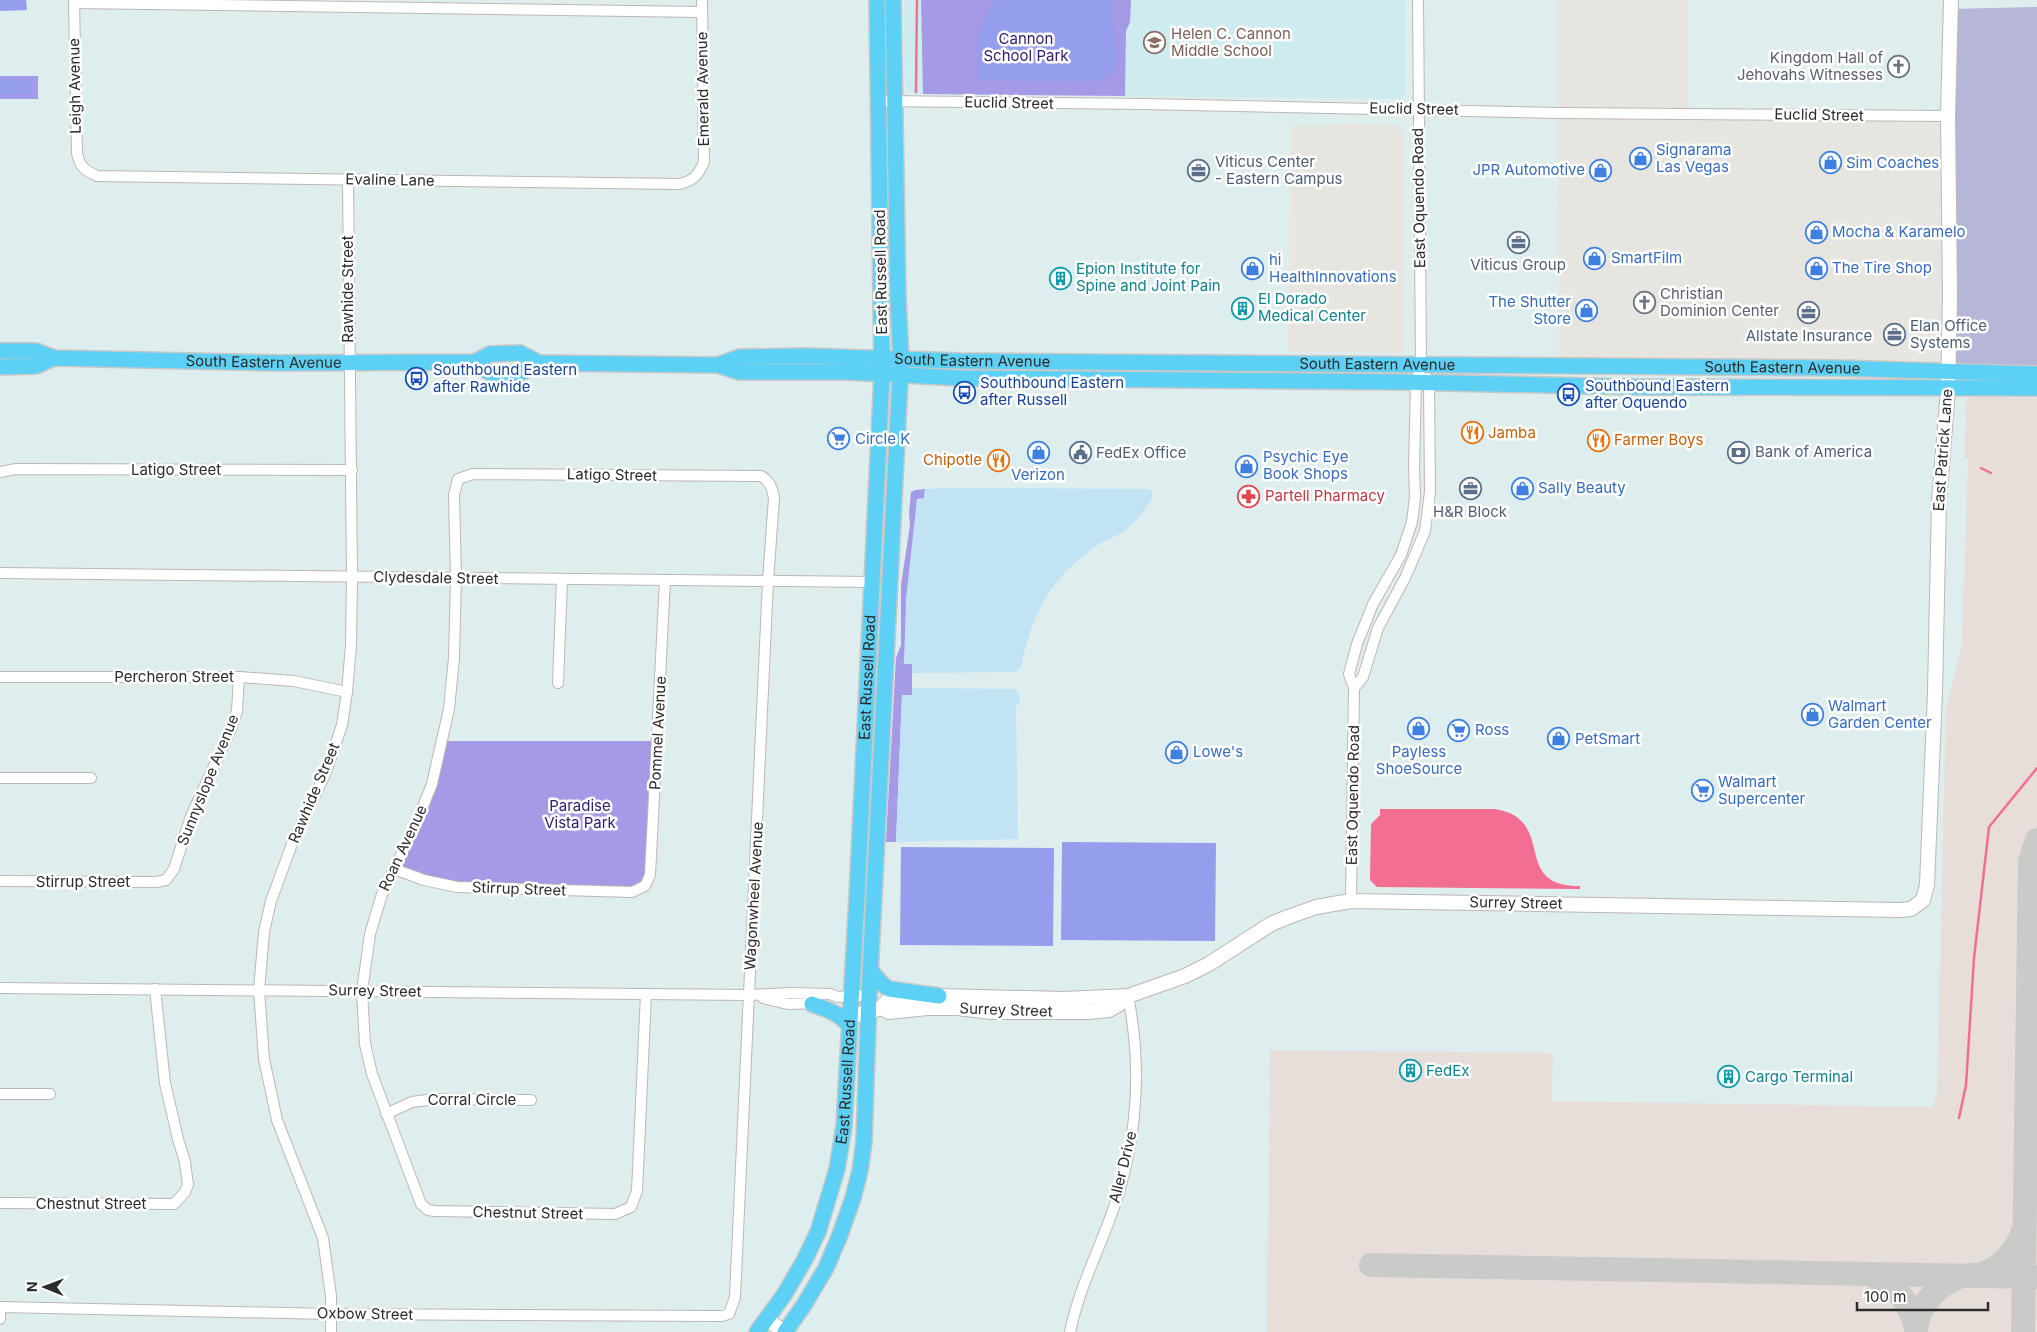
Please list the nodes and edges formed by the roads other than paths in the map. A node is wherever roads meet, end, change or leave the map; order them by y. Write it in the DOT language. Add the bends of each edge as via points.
graph roads {
  1 [pos="702,0"];
  2 [pos="877,0"];
  3 [pos="893,0"];
  4 [pos="1418,0"];
  5 [pos="1952,0"];
  6 [pos="74,2"];
  7 [pos="702,12"];
  8 [pos="879,101"];
  9 [pos="895,102"];
  10 [pos="1418,109"];
  11 [pos="1948,116"];
  12 [pos="880,138"];
  13 [pos="896,139"];
  14 [pos="84,170"];
  15 [pos="697,177"];
  16 [pos="348,180"];
  17 [pos="0,351"];
  18 [pos="54,358"];
  19 [pos="349,362"];
  20 [pos="1168,363"];
  21 [pos="882,366"];
  22 [pos="1420,366"];
  23 [pos="0,367"];
  24 [pos="901,368"];
  25 [pos="1948,370"];
  26 [pos="2037,374"];
  27 [pos="1172,381"];
  28 [pos="1422,382"];
  29 [pos="1948,388"];
  30 [pos="2037,388"];
  31 [pos="352,470"];
  32 [pos="0,472"];
  33 [pos="458,479"];
  34 [pos="767,480"];
  35 [pos="0,573"];
  36 [pos="352,577"];
  37 [pos="456,578"];
  38 [pos="562,580"];
  39 [pos="665,580"];
  40 [pos="768,581"];
  41 [pos="872,582"];
  42 [pos="239,676"];
  43 [pos="0,677"];
  44 [pos="868,681"];
  45 [pos="885,682"];
  46 [pos="558,683"];
  47 [pos="1354,688"];
  48 [pos="346,692"];
  49 [pos="0,778"];
  50 [pos="91,778"];
  51 [pos="394,869"];
  52 [pos="166,880"];
  53 [pos="0,881"];
  54 [pos="645,886"];
  55 [pos="1351,900"];
  56 [pos="1923,900"];
  57 [pos="870,971"];
  58 [pos="0,988"];
  59 [pos="155,989"];
  60 [pos="259,990"];
  61 [pos="362,990"];
  62 [pos="646,994"];
  63 [pos="750,995"];
  64 [pos="869,995"];
  65 [pos="845,996"];
  66 [pos="938,996"];
  67 [pos="1128,996"];
  68 [pos="1013,998"];
  69 [pos="812,1004"];
  70 [pos="958,1008"];
  71 [pos="874,1009"];
  72 [pos="849,1021"];
  73 [pos="0,1094"];
  74 [pos="50,1094"];
  75 [pos="531,1100"];
  76 [pos="386,1114"];
  77 [pos="0,1203"];
  78 [pos="424,1207"];
  79 [pos="0,1307"];
  80 [pos="331,1314"];
  81 [pos="729,1314"];
  82 [pos="0,1319"];
  83 [pos="767,1319"];
  84 [pos="331,1332"];
  85 [pos="757,1332"];
  86 [pos="784,1332"];
  87 [pos="1070,1332"];
  1 -- 7 [label="street, Emerald Avenue"];
  2 -- 8 [label="main road, East Russell Road"];
  3 -- 9 [label="main road, East Russell Road"];
  4 -- 10 [label="street, East Oquendo Road"];
  5 -- 11 [label="street, East Patrick Lane"];
  6 -- 7 [label="street"];
  6 -- 14 [label="street, Leigh Avenue" via="77,153 78,162"];
  7 -- 15 [label="street, Emerald Avenue" via="704,162"];
  8 -- 9 [label="street, Euclid Street"];
  8 -- 12 [label="main road, East Russell Road"];
  9 -- 10 [label="street, Euclid Street"];
  9 -- 13 [label="main road, East Russell Road"];
  10 -- 11 [label="street, Euclid Street"];
  10 -- 22 [label="street, East Oquendo Road"];
  11 -- 25 [label="street, East Patrick Lane"];
  12 -- 13 [label="main road"];
  12 -- 21 [label="main road, East Russell Road"];
  13 -- 24 [label="main road, East Russell Road"];
  14 -- 16 [label="street, Evaline Lane" via="97,176"];
  15 -- 16 [label="street, Evaline Lane" via="679,184"];
  16 -- 19 [label="street, Rawhide Street"];
  17 -- 18 [label="main road, South Eastern Avenue" via="36,351"];
  18 -- 19 [label="main road, South Eastern Avenue"];
  18 -- 23 [label="main road, South Eastern Avenue" via="36,366"];
  19 -- 21 [label="main road, South Eastern Avenue" via="474,362 490,372 521,373 540,363 718,365 740,357 805,356"];
  19 -- 31 [label="street, Rawhide Street"];
  20 -- 22 [label="main road, South Eastern Avenue"];
  20 -- 24 [label="main road, South Eastern Avenue"];
  20 -- 27 [label="main road"];
  21 -- 24 [label="main road, South Eastern Avenue"];
  21 -- 41 [label="main road, East Russell Road"];
  22 -- 25 [label="main road, South Eastern Avenue"];
  22 -- 28 [label="street, East Oquendo Road"];
  24 -- 27 [label="main road, South Eastern Avenue" via="960,378"];
  24 -- 45 [label="main road, East Russell Road"];
  25 -- 26 [label="main road, South Eastern Avenue"];
  25 -- 29 [label="street, East Patrick Lane"];
  27 -- 28 [label="main road, South Eastern Avenue"];
  28 -- 29 [label="main road, South Eastern Avenue"];
  28 -- 47 [label="street, East Oquendo Road" via="1412,522 1401,556 1373,604 1357,644 1349,674"];
  28 -- 47 [label="street, East Oquendo Road" via="1430,492 1425,531 1410,568 1378,628 1363,678"];
  29 -- 30 [label="main road, South Eastern Avenue"];
  29 -- 56 [label="street, East Patrick Lane" via="1939,501 1934,721 1927,885"];
  31 -- 32 [label="street, Latigo Street" via="16,469"];
  31 -- 36 [label="street, Rawhide Street"];
  33 -- 34 [label="street, Latigo Street" via="483,474 761,476"];
  33 -- 37 [label="street, Roan Avenue" via="454,495"];
  34 -- 40 [label="street, Wagonwheel Avenue" via="774,498"];
  35 -- 36 [label="street, Clydesdale Street"];
  36 -- 37 [label="street, Clydesdale Street"];
  36 -- 48 [label="street, Rawhide Street" via="351,645"];
  37 -- 38 [label="street, Clydesdale Street"];
  37 -- 51 [label="street, Roan Avenue" via="454,658 441,748 432,784"];
  38 -- 39 [label="street, Clydesdale Street"];
  38 -- 46 [label="street"];
  39 -- 40 [label="street, Clydesdale Street"];
  39 -- 54 [label="street, Pommel Avenue" via="651,865"];
  40 -- 41 [label="street, Clydesdale Street"];
  40 -- 63 [label="street, Wagonwheel Avenue"];
  41 -- 44 [label="main road, East Russell Road"];
  42 -- 43 [label="street, Percheron Street"];
  42 -- 48 [label="street, Percheron Street" via="294,681"];
  42 -- 52 [label="street, Sunnyslope Avenue" via="232,727 191,816 174,869"];
  44 -- 45 [label="main road"];
  44 -- 65 [label="main road, East Russell Road"];
  45 -- 57 [label="main road, East Russell Road"];
  47 -- 55 [label="street, East Oquendo Road"];
  48 -- 60 [label="street, Rawhide Street" via="342,725 326,772 292,844 274,892 264,932"];
  49 -- 50 [label="street"];
  51 -- 54 [label="street, Stirrup Street" via="456,887 632,892"];
  51 -- 61 [label="street, Roan Avenue" via="382,894 370,934"];
  52 -- 53 [label="street, Stirrup Street"];
  55 -- 56 [label="street, Surrey Street" via="1900,910 1910,909"];
  55 -- 67 [label="street, Surrey Street" via="1316,907 1270,924 1209,964"];
  57 -- 64 [label="main road, East Russell Road"];
  57 -- 66 [label="main road" via="889,988"];
  58 -- 59 [label="street, Surrey Street"];
  59 -- 60 [label="street, Surrey Street"];
  59 -- 77 [label="street, Chestnut Street" via="165,1082 188,1185 180,1199 174,1204"];
  60 -- 61 [label="street, Surrey Street"];
  60 -- 80 [label="street, Rawhide Street" via="270,1092 277,1120 323,1238"];
  61 -- 62 [label="street, Surrey Street"];
  61 -- 76 [label="street, Roan Avenue" via="366,1044"];
  62 -- 63 [label="street, Surrey Street"];
  62 -- 78 [label="street, Chestnut Street" via="637,1191 632,1207 615,1214 445,1211"];
  63 -- 65 [label="street, Surrey Street"];
  63 -- 69 [label="street, Surrey Street" via="788,1004"];
  63 -- 81 [label="street, Wagonwheel Avenue" via="736,1297"];
  64 -- 65 [label="street, Surrey Street"];
  64 -- 71 [label="main road, East Russell Road"];
  65 -- 69 [label="street, Surrey Street"];
  65 -- 72 [label="main road, East Russell Road"];
  66 -- 68 [label="street, Surrey Street"];
  66 -- 71 [label="street, Surrey Street" via="886,1002"];
  67 -- 68 [label="street, Surrey Street"];
  67 -- 70 [label="street, Surrey Street" via="1109,1010 1088,1012 991,1012"];
  67 -- 87 [label="street, Aller Drive" via="1136,1089 1130,1149 1119,1192"];
  68 -- 70 [label="street" via="1004,1006 968,1005"];
  69 -- 72 [label="main road"];
  70 -- 71 [label="street, Surrey Street" via="889,1012"];
  71 -- 72 [label="street, Surrey Street"];
  71 -- 86 [label="main road, East Russell Road" via="864,1141 853,1198 826,1268"];
  72 -- 83 [label="main road, East Russell Road" via="844,1126 831,1192 804,1261"];
  73 -- 74 [label="street"];
  75 -- 76 [label="street, Corral Circle" via="435,1098 412,1102"];
  76 -- 78 [label="street, Roan Avenue" via="418,1201"];
  79 -- 80 [label="street, Oxbow Street"];
  79 -- 82 [label="street"];
  80 -- 81 [label="street, Oxbow Street"];
  80 -- 84 [label="street, Rawhide Street"];
  83 -- 85 [label="main road, East Russell Road"];
  83 -- 86 [label="street"];
}
